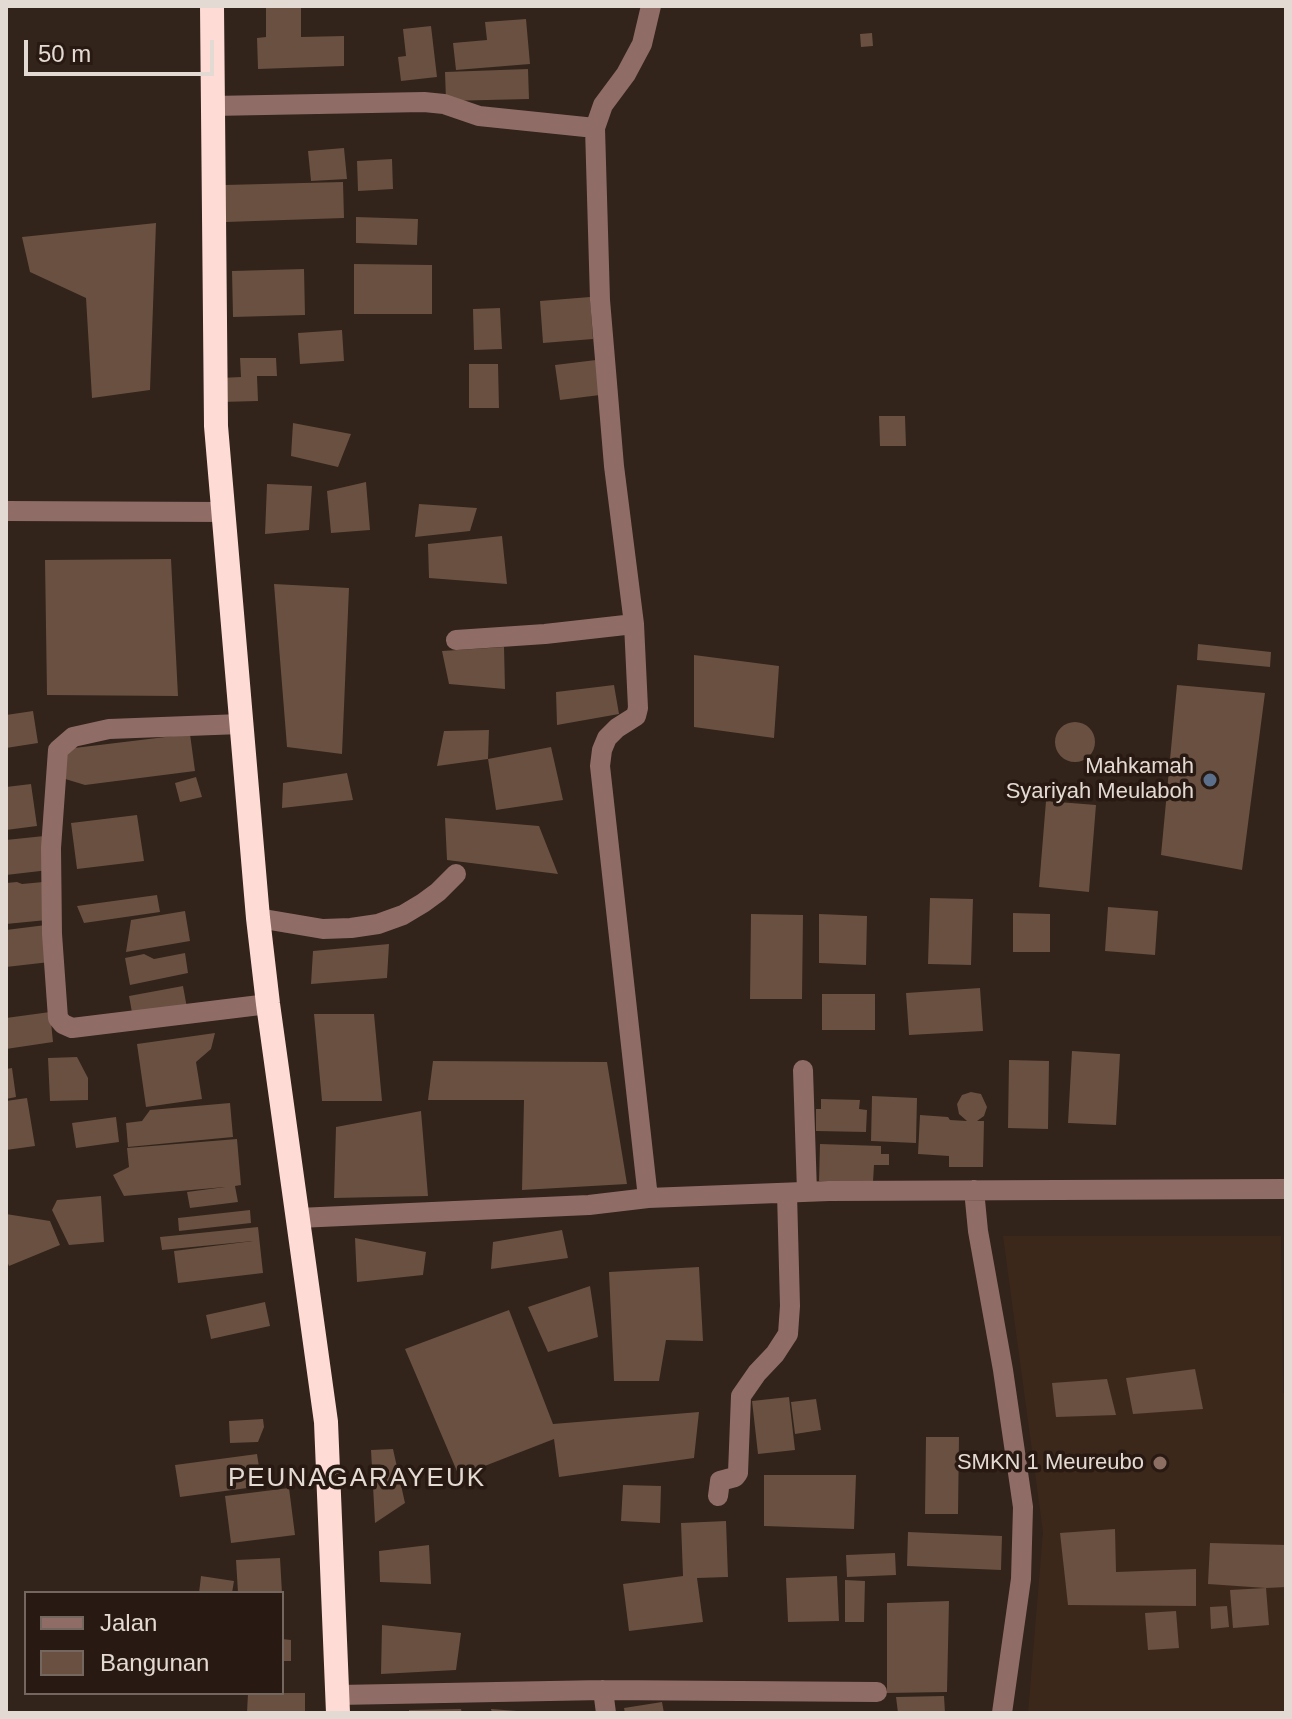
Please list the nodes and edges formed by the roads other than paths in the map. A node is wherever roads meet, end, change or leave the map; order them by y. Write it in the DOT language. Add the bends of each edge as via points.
graph roads {
  1 [pos="212,6"];
  2 [pos="651,6"];
  3 [pos="212,106"];
  4 [pos="595,128"];
  5 [pos="6,511"];
  6 [pos="223,512"];
  7 [pos="634,624"];
  8 [pos="456,640"];
  9 [pos="241,724"];
  10 [pos="456,874"];
  11 [pos="258,918"];
  12 [pos="268,1004"];
  13 [pos="803,1070"];
  14 [pos="1286,1189"];
  15 [pos="974,1195"];
  16 [pos="794,1196"];
  17 [pos="648,1198"];
  18 [pos="298,1218"];
  19 [pos="718,1496"];
  20 [pos="603,1690"];
  21 [pos="877,1692"];
  22 [pos="338,1704"];
  23 [pos="606,1713"];
  24 [pos="1002,1713"];
  1 -- 3 [label="highway"];
  2 -- 4 [label="street" via="642,44 603,105"];
  3 -- 4 [label="street" via="424,102 479,116"];
  3 -- 6 [label="highway" via="216,426"];
  4 -- 7 [label="street" via="600,300"];
  5 -- 6 [label="street"];
  6 -- 9 [label="highway"];
  7 -- 8 [label="street"];
  7 -- 17 [label="street" via="637,713 607,738 600,766"];
  9 -- 11 [label="highway"];
  9 -- 12 [label="street" via="109,729 73,737 58,750 51,848 58,1018 72,1028"];
  10 -- 11 [label="street" via="423,903 378,924 323,929"];
  11 -- 12 [label="highway"];
  12 -- 18 [label="highway"];
  13 -- 16 [label="street"];
  14 -- 15 [label="street"];
  15 -- 16 [label="street"];
  15 -- 24 [label="street" via="1023,1507 1021,1579"];
  16 -- 17 [label="street"];
  16 -- 19 [label="street" via="788,1334 741,1396 738,1473 720,1481"];
  17 -- 18 [label="street"];
  18 -- 22 [label="highway" via="326,1422"];
  20 -- 21 [label="street"];
  20 -- 22 [label="street"];
  20 -- 23 [label="street"];
}
